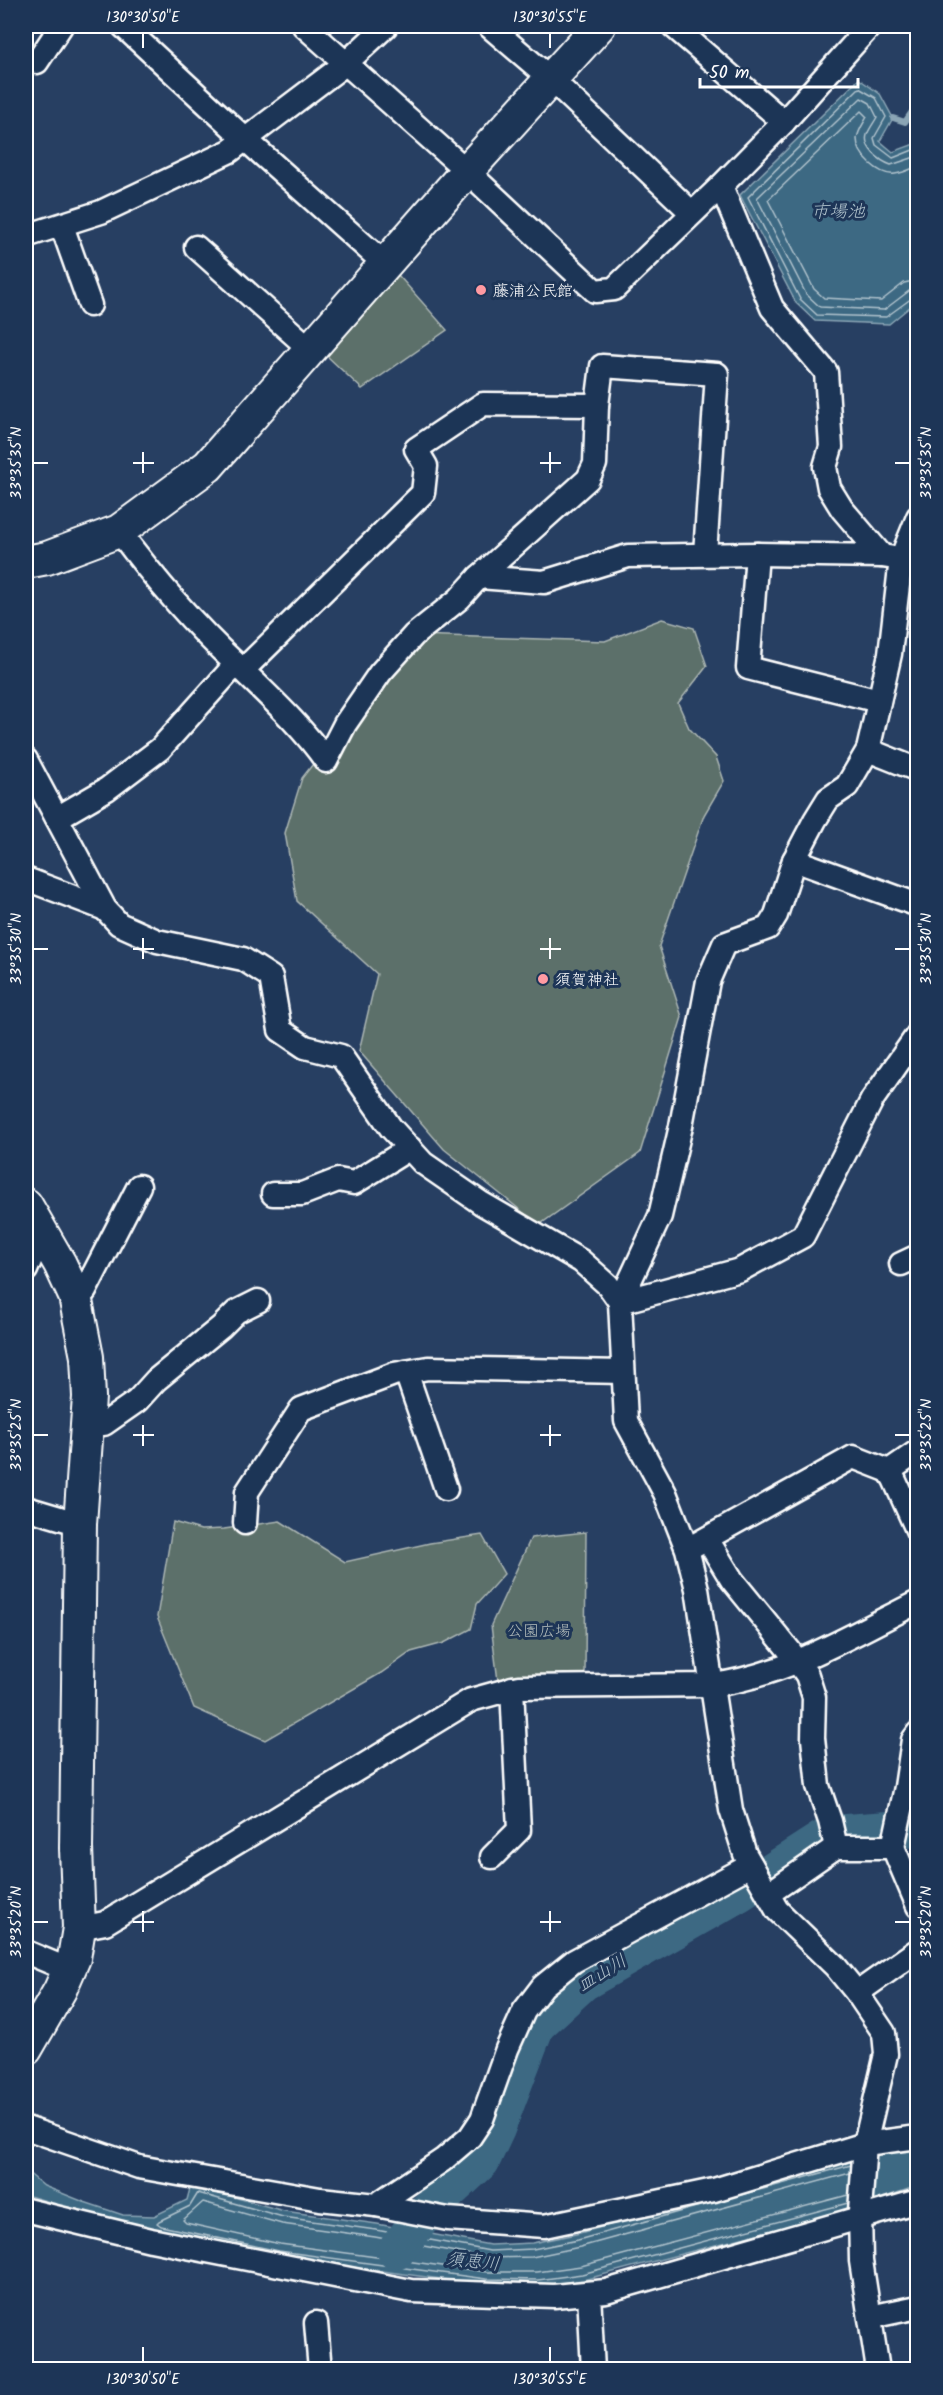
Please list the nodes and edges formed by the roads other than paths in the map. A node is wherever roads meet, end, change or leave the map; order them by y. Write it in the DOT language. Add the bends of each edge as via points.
graph roads {
  1 [pos="61,26"];
  2 [pos="123,26"];
  3 [pos="304,26"];
  4 [pos="386,26"];
  5 [pos="489,26"];
  6 [pos="599,26"];
  7 [pos="673,26"];
  8 [pos="865,27"];
  9 [pos="29,64"];
  10 [pos="345,64"];
  11 [pos="551,79"];
  12 [pos="784,122"];
  13 [pos="245,139"];
  14 [pos="467,171"];
  15 [pos="721,186"];
  16 [pos="692,213"];
  17 [pos="62,226"];
  18 [pos="26,236"];
  19 [pos="196,247"];
  20 [pos="385,264"];
  21 [pos="90,305"];
  22 [pos="310,349"];
  23 [pos="597,405"];
  24 [pos="918,517"];
  25 [pos="119,531"];
  26 [pos="705,554"];
  27 [pos="757,554"];
  28 [pos="892,558"];
  29 [pos="26,562"];
  30 [pos="479,577"];
  31 [pos="240,667"];
  32 [pos="879,701"];
  33 [pos="868,750"];
  34 [pos="26,760"];
  35 [pos="918,770"];
  36 [pos="57,818"];
  37 [pos="795,860"];
  38 [pos="26,879"];
  39 [pos="918,905"];
  40 [pos="105,909"];
  41 [pos="918,1034"];
  42 [pos="410,1148"];
  43 [pos="139,1186"];
  44 [pos="273,1194"];
  45 [pos="26,1205"];
  46 [pos="75,1296"];
  47 [pos="258,1301"];
  48 [pos="620,1302"];
  49 [pos="406,1372"];
  50 [pos="623,1372"];
  51 [pos="87,1424"];
  52 [pos="918,1451"];
  53 [pos="889,1471"];
  54 [pos="446,1489"];
  55 [pos="26,1508"];
  56 [pos="245,1523"];
  57 [pos="80,1524"];
  58 [pos="918,1532"];
  59 [pos="697,1544"];
  60 [pos="918,1602"];
  61 [pos="799,1662"];
  62 [pos="713,1685"];
  63 [pos="512,1688"];
  64 [pos="918,1733"];
  65 [pos="836,1847"];
  66 [pos="893,1847"];
  67 [pos="492,1857"];
  68 [pos="751,1865"];
  69 [pos="768,1894"];
  70 [pos="918,1906"];
  71 [pos="79,1928"];
  72 [pos="918,1950"];
  73 [pos="26,1952"];
  74 [pos="69,1970"];
  75 [pos="857,1993"];
  76 [pos="26,2049"];
  77 [pos="26,2128"];
  78 [pos="918,2137"];
  79 [pos="864,2148"];
  80 [pos="918,2200"];
  81 [pos="386,2207"];
  82 [pos="26,2210"];
  83 [pos="860,2215"];
  84 [pos="589,2293"];
  85 [pos="918,2307"];
  86 [pos="870,2317"];
  87 [pos="316,2323"];
  88 [pos="320,2370"];
  89 [pos="593,2370"];
  90 [pos="878,2370"];
  1 -- 9 [label="street"];
  2 -- 13 [label="street"];
  3 -- 10 [label="street"];
  4 -- 10 [label="street"];
  5 -- 11 [label="street"];
  6 -- 11 [label="street"];
  7 -- 12 [label="street"];
  8 -- 12 [label="street"];
  10 -- 13 [label="street"];
  10 -- 14 [label="street"];
  11 -- 14 [label="street"];
  11 -- 16 [label="street"];
  12 -- 15 [label="street"];
  13 -- 17 [label="street" via="230,151 102,212"];
  13 -- 20 [label="street"];
  14 -- 16 [label="street" via="595,291 615,289"];
  14 -- 20 [label="street"];
  15 -- 16 [label="street"];
  15 -- 28 [label="street" via="772,308 826,372 831,447 825,466 829,488 842,509"];
  17 -- 18 [label="street"];
  17 -- 21 [label="street"];
  19 -- 22 [label="street"];
  20 -- 22 [label="street"];
  22 -- 25 [label="street" via="208,465"];
  23 -- 26 [label="street" via="602,366 717,374"];
  23 -- 30 [label="street" via="595,464 588,479"];
  23 -- 31 [label="street" via="483,404 416,449 426,466 423,493"];
  24 -- 28 [label="street"];
  25 -- 29 [label="street"];
  25 -- 31 [label="street" via="146,567"];
  26 -- 27 [label="street"];
  26 -- 30 [label="street" via="628,556 544,582"];
  27 -- 28 [label="street"];
  27 -- 32 [label="street" via="748,668"];
  28 -- 32 [label="street" via="890,654"];
  30 -- 31 [label="street" via="459,599 414,635 380,672 326,761 315,744"];
  31 -- 36 [label="street" via="160,749 107,789"];
  32 -- 33 [label="street"];
  33 -- 35 [label="street"];
  33 -- 37 [label="street" via="847,786 828,799"];
  34 -- 36 [label="street"];
  36 -- 40 [label="street"];
  37 -- 39 [label="street"];
  37 -- 48 [label="street" via="768,927 724,944 708,981 660,1216"];
  38 -- 40 [label="street"];
  40 -- 42 [label="street" via="119,924 157,941 243,959 271,977 280,1030 305,1047 341,1056 391,1128"];
  41 -- 48 [label="street" via="872,1100 803,1236 740,1270"];
  42 -- 44 [label="street" via="354,1182 338,1180 302,1194"];
  42 -- 48 [label="street" via="423,1163 481,1203 581,1261 608,1285"];
  43 -- 46 [label="street" via="85,1292"];
  45 -- 46 [label="street"];
  46 -- 51 [label="street" via="87,1357"];
  47 -- 51 [label="street" via="236,1312 137,1401 104,1424"];
  48 -- 50 [label="street"];
  49 -- 50 [label="street" via="428,1368"];
  49 -- 54 [label="street"];
  49 -- 56 [label="street" via="301,1410 247,1492"];
  50 -- 59 [label="street" via="626,1421"];
  51 -- 57 [label="street"];
  52 -- 53 [label="street"];
  53 -- 58 [label="street"];
  53 -- 59 [label="street" via="853,1457"];
  55 -- 57 [label="street"];
  57 -- 71 [label="street" via="76,1848"];
  59 -- 61 [label="street"];
  59 -- 62 [label="street" via="698,1589"];
  60 -- 61 [label="street"];
  61 -- 62 [label="street" via="743,1681"];
  61 -- 65 [label="street" via="814,1697 818,1786"];
  62 -- 63 [label="street"];
  62 -- 68 [label="street" via="731,1810"];
  63 -- 67 [label="street" via="519,1830"];
  63 -- 71 [label="street" via="471,1700 105,1923"];
  64 -- 66 [label="street" via="913,1740"];
  65 -- 66 [label="street"];
  65 -- 69 [label="street"];
  66 -- 70 [label="street"];
  68 -- 69 [label="street"];
  68 -- 81 [label="street" via="574,1961 543,1986 525,2011 482,2120 470,2137"];
  69 -- 75 [label="street" via="777,1910"];
  71 -- 74 [label="street"];
  72 -- 75 [label="street"];
  73 -- 74 [label="street"];
  74 -- 76 [label="street"];
  75 -- 79 [label="street" via="884,2033 886,2054"];
  77 -- 81 [label="street" via="139,2167"];
  78 -- 79 [label="street"];
  79 -- 81 [label="street" via="714,2190 544,2226 448,2219"];
  79 -- 83 [label="street"];
  80 -- 83 [label="street"];
  82 -- 84 [label="street" via="151,2240 411,2291 554,2296"];
  83 -- 84 [label="street"];
  83 -- 86 [label="street" via="861,2261"];
  84 -- 89 [label="street"];
  85 -- 86 [label="street"];
  86 -- 90 [label="street"];
  87 -- 88 [label="street"];
}
